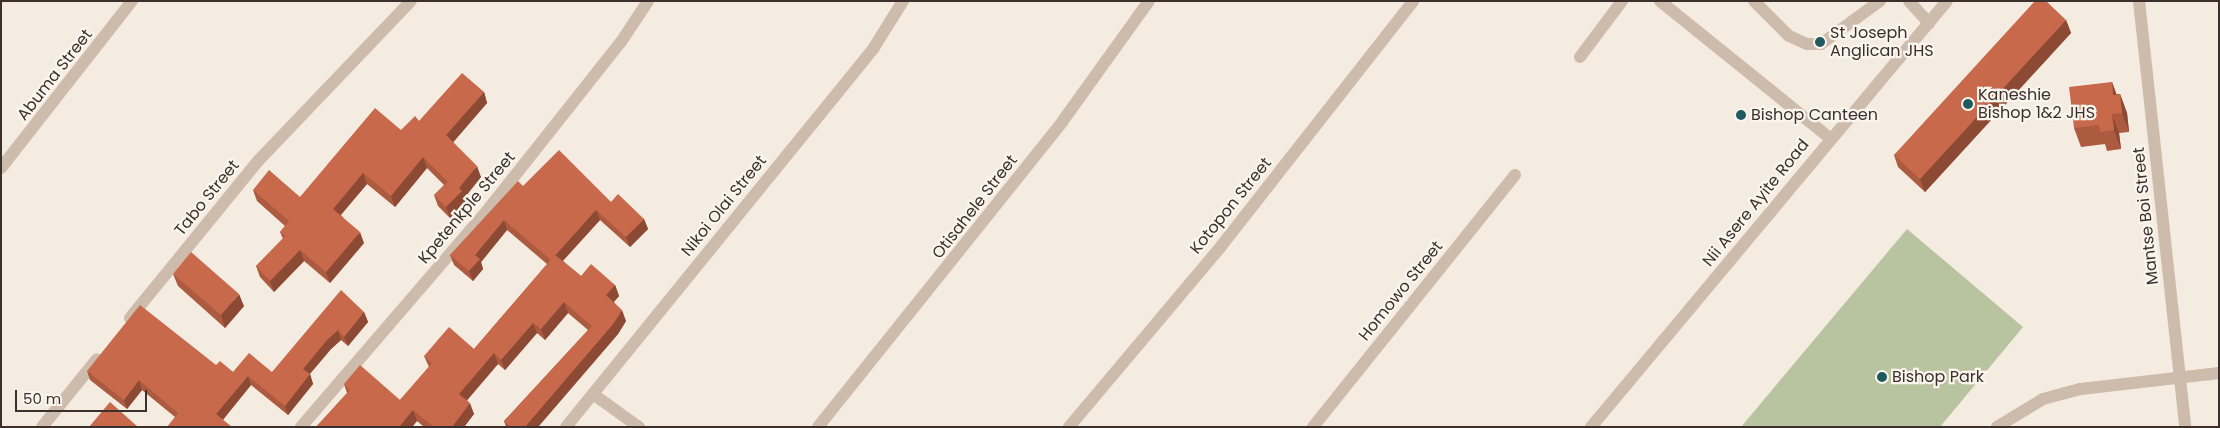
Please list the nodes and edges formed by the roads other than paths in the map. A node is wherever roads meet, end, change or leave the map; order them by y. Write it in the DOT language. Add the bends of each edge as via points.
graph roads {
  1 [pos="132,1"];
  2 [pos="411,1"];
  3 [pos="648,1"];
  4 [pos="903,1"];
  5 [pos="1149,1"];
  6 [pos="1413,1"];
  7 [pos="1622,1"];
  8 [pos="1660,1"];
  9 [pos="1754,1"];
  10 [pos="1880,1"];
  11 [pos="1909,1"];
  12 [pos="1947,1"];
  13 [pos="2138,1"];
  14 [pos="1929,23"];
  15 [pos="1580,57"];
  16 [pos="1830,138"];
  17 [pos="1,168"];
  18 [pos="1515,175"];
  19 [pos="122,328"];
  20 [pos="104,351"];
  21 [pos="2219,373"];
  22 [pos="2180,378"];
  23 [pos="593,394"];
  24 [pos="42,427"];
  25 [pos="301,427"];
  26 [pos="566,427"];
  27 [pos="639,427"];
  28 [pos="818,427"];
  29 [pos="1070,427"];
  30 [pos="1313,427"];
  31 [pos="1592,427"];
  32 [pos="1997,427"];
  33 [pos="2186,427"];
  1 -- 17 [label="street, Abuma Street"];
  2 -- 19 [label="street, Tabo Street" via="259,160"];
  3 -- 25 [label="street, Kpetenkple Street" via="621,42 490,207"];
  4 -- 23 [label="street, Nikoi Olai Street" via="873,48"];
  5 -- 28 [label="street, Otisahele Street" via="1062,122"];
  6 -- 29 [label="street, Kotopon Street" via="1222,244"];
  7 -- 15 [label="street"];
  8 -- 16 [label="street"];
  9 -- 10 [label="street" via="1789,36 1806,44 1821,44"];
  11 -- 14 [label="street"];
  12 -- 14 [label="street, Nii Asere Ayite Road"];
  13 -- 22 [label="street, Mantse Boi Street"];
  14 -- 16 [label="street, Nii Asere Ayite Road"];
  16 -- 31 [label="street, Nii Asere Ayite Road"];
  18 -- 30 [label="street, Homowo Street"];
  20 -- 24 [label="street"];
  21 -- 22 [label="street"];
  22 -- 32 [label="street" via="2081,388 2043,399"];
  22 -- 33 [label="street, Mantse Boi Street"];
  23 -- 26 [label="street, Nikoi Olai Street"];
  23 -- 27 [label="street"];
}
